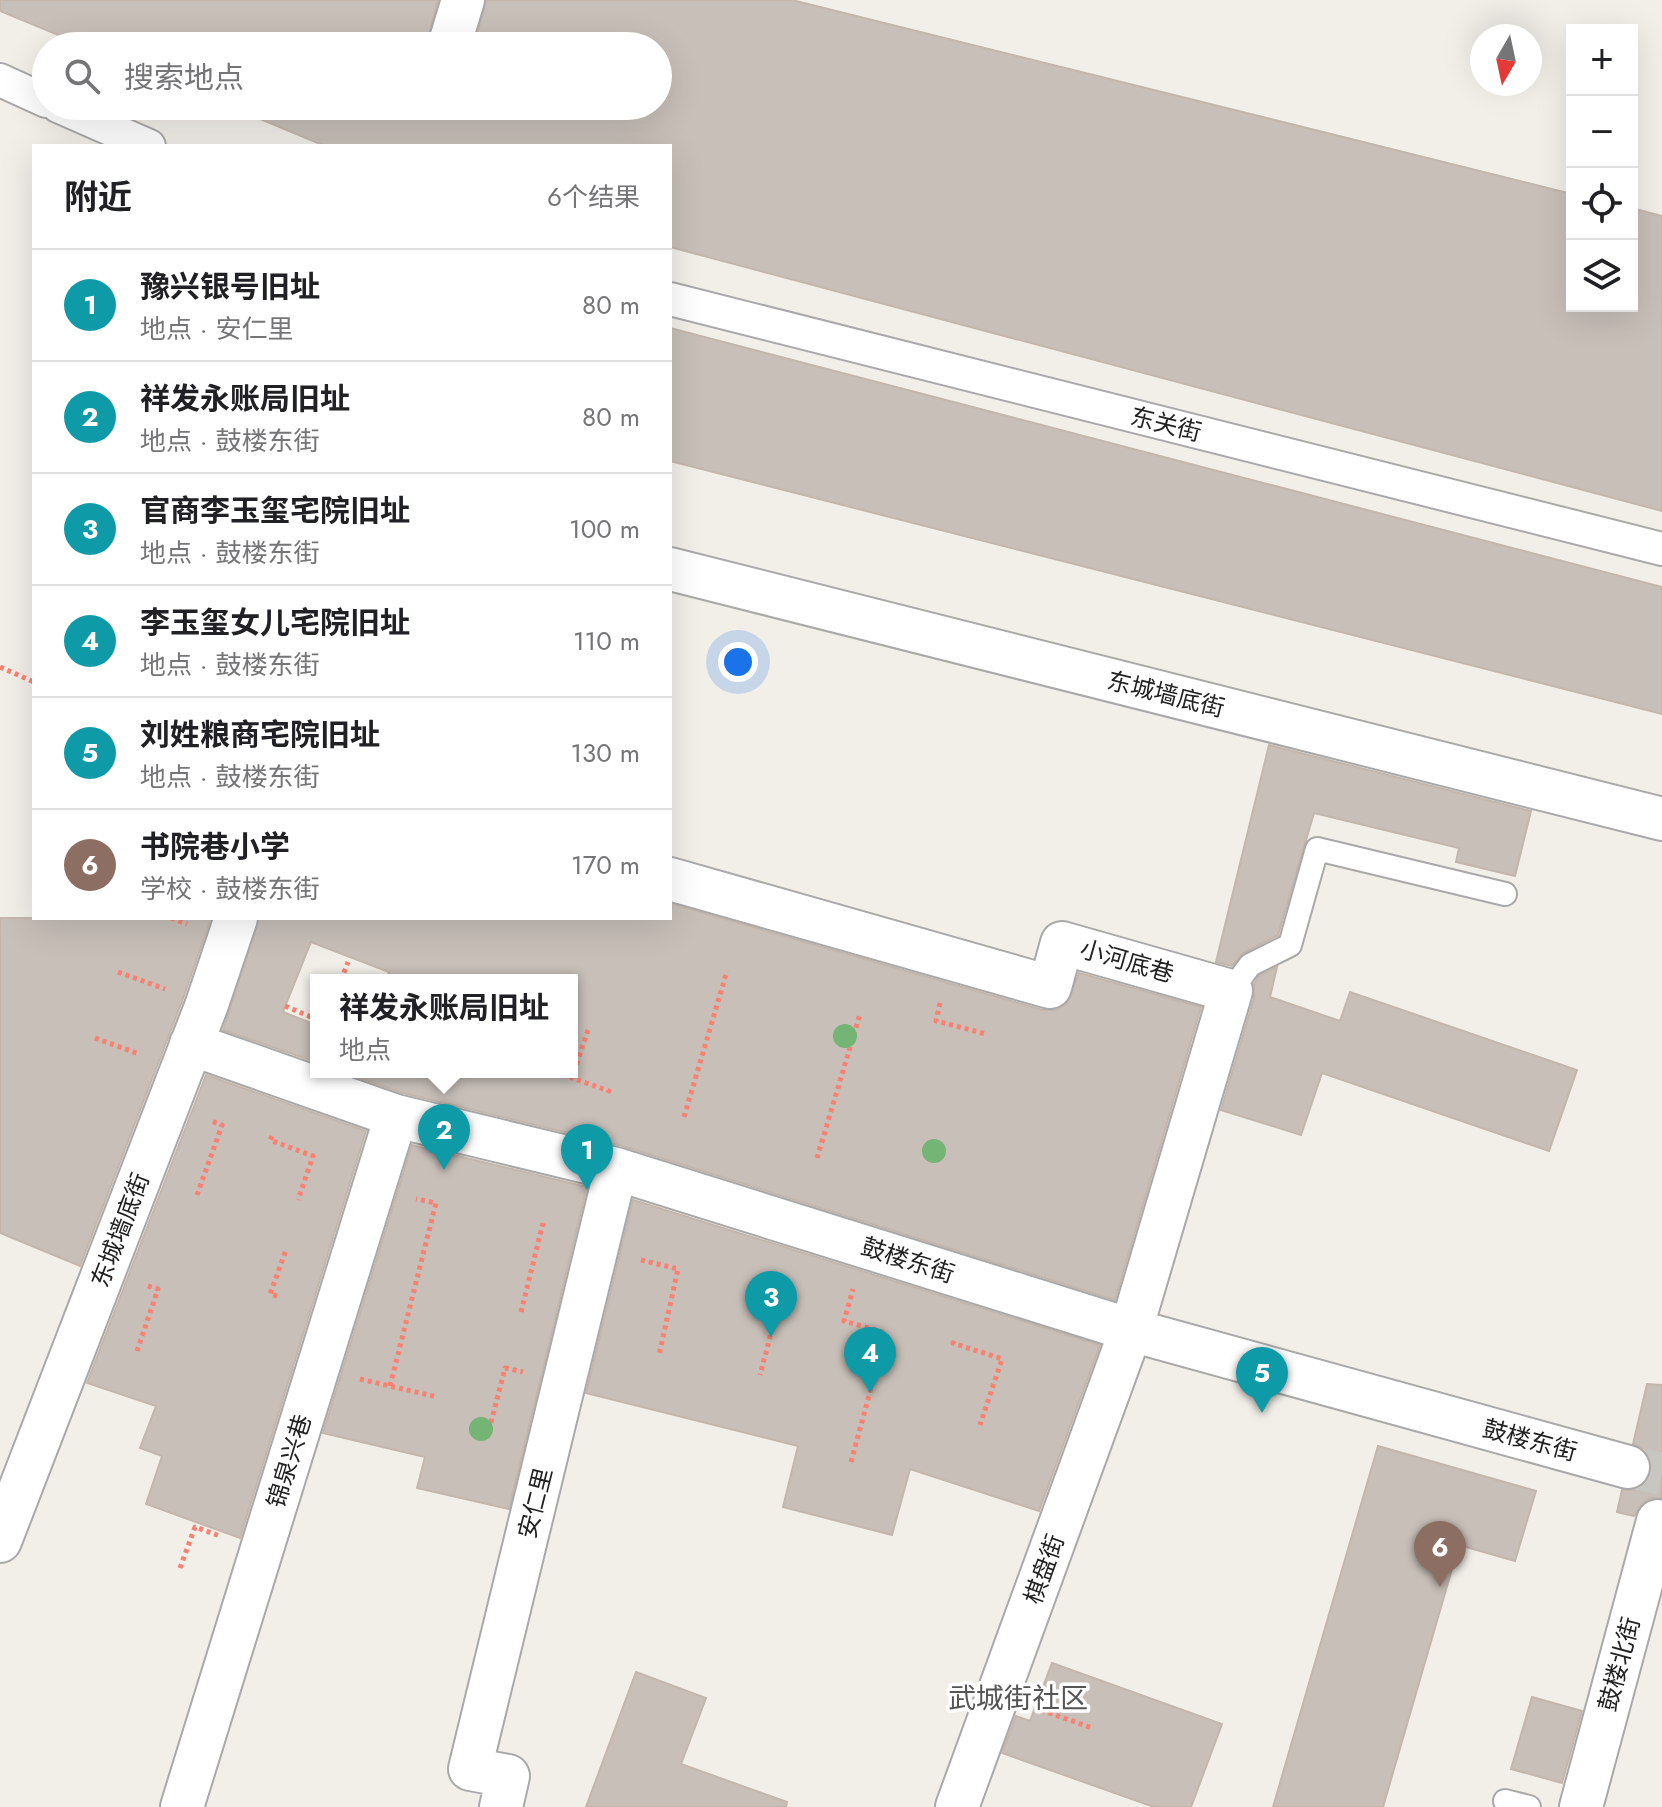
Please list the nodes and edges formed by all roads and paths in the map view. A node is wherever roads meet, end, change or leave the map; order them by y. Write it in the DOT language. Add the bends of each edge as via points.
graph roads {
  1 [pos="463,0"];
  2 [pos="453,32"];
  3 [pos="0,80"];
  4 [pos="32,95"];
  5 [pos="90,120"];
  6 [pos="144,144"];
  7 [pos="672,300"];
  8 [pos="1662,549"];
  9 [pos="672,570"];
  10 [pos="0,667"];
  11 [pos="32,681"];
  12 [pos="1662,819"];
  13 [pos="672,880"];
  14 [pos="1505,894"];
  15 [pos="235,920"];
  16 [pos="348,962"];
  17 [pos="727,971"];
  18 [pos="343,974"];
  19 [pos="1231,991"];
  20 [pos="285,1006"];
  21 [pos="860,1014"];
  22 [pos="310,1016"];
  23 [pos="588,1030"];
  24 [pos="191,1044"];
  25 [pos="578,1060"];
  26 [pos="572,1078"];
  27 [pos="608,1093"];
  28 [pos="396,1116"];
  29 [pos="684,1117"];
  30 [pos="272,1136"];
  31 [pos="817,1158"];
  32 [pos="616,1169"];
  33 [pos="412,1198"];
  34 [pos="298,1200"];
  35 [pos="543,1223"];
  36 [pos="286,1250"];
  37 [pos="639,1260"];
  38 [pos="755,1285"];
  39 [pos="277,1296"];
  40 [pos="521,1312"];
  41 [pos="845,1319"];
  42 [pos="1131,1330"];
  43 [pos="954,1341"];
  44 [pos="659,1355"];
  45 [pos="760,1375"];
  46 [pos="348,1376"];
  47 [pos="390,1386"];
  48 [pos="437,1397"];
  49 [pos="980,1425"];
  50 [pos="851,1462"];
  51 [pos="1628,1467"];
  52 [pos="1658,1521"];
  53 [pos="0,1541"];
  54 [pos="261,1551"];
  55 [pos="180,1568"];
  56 [pos="1505,1801"];
  57 [pos="182,1807"];
  58 [pos="501,1807"];
  59 [pos="957,1807"];
  60 [pos="1529,1807"];
  61 [pos="1581,1807"];
  1 -- 2 [label="street"];
  3 -- 4 [label="street"];
  5 -- 6 [label="street"];
  7 -- 8 [label="street, 东关街"];
  9 -- 12 [label="street, 东城墙底街"];
  10 -- 11 [label="path"];
  13 -- 19 [label="street, 小河底巷" via="1050,987 1062,943"];
  14 -- 19 [label="lane" via="1317,849 1290,945 1250,965"];
  15 -- 24 [label="street, 东城墙底街"];
  16 -- 18 [label="path"];
  17 -- 29 [label="path"];
  19 -- 42 [label="street"];
  20 -- 22 [label="path"];
  21 -- 31 [label="path"];
  23 -- 25 [label="path"];
  24 -- 28 [label="street, 鼓楼东街"];
  24 -- 53 [label="street, 东城墙底街"];
  26 -- 27 [label="path"];
  28 -- 32 [label="street, 鼓楼东街"];
  28 -- 54 [label="street, 锦泉兴巷"];
  30 -- 34 [label="path" via="270,1140 313,1156"];
  32 -- 42 [label="street, 鼓楼东街"];
  32 -- 58 [label="street, 安仁里" via="470,1769 508,1776"];
  33 -- 47 [label="path" via="436,1203"];
  35 -- 40 [label="path"];
  36 -- 39 [label="path" via="270,1294"];
  37 -- 44 [label="path" via="678,1269"];
  38 -- 45 [label="path" via="753,1291 780,1299"];
  41 -- 50 [label="path" via="886,1333"];
  42 -- 51 [label="street, 鼓楼东街"];
  42 -- 59 [label="street, 棋盘街"];
  43 -- 49 [label="path" via="1002,1359"];
  46 -- 47 [label="path"];
  47 -- 48 [label="path"];
  52 -- 61 [label="street, 鼓楼北街"];
  54 -- 55 [label="path" via="195,1527"];
  54 -- 57 [label="street, 锦泉兴巷"];
  56 -- 60 [label="lane"];
}
